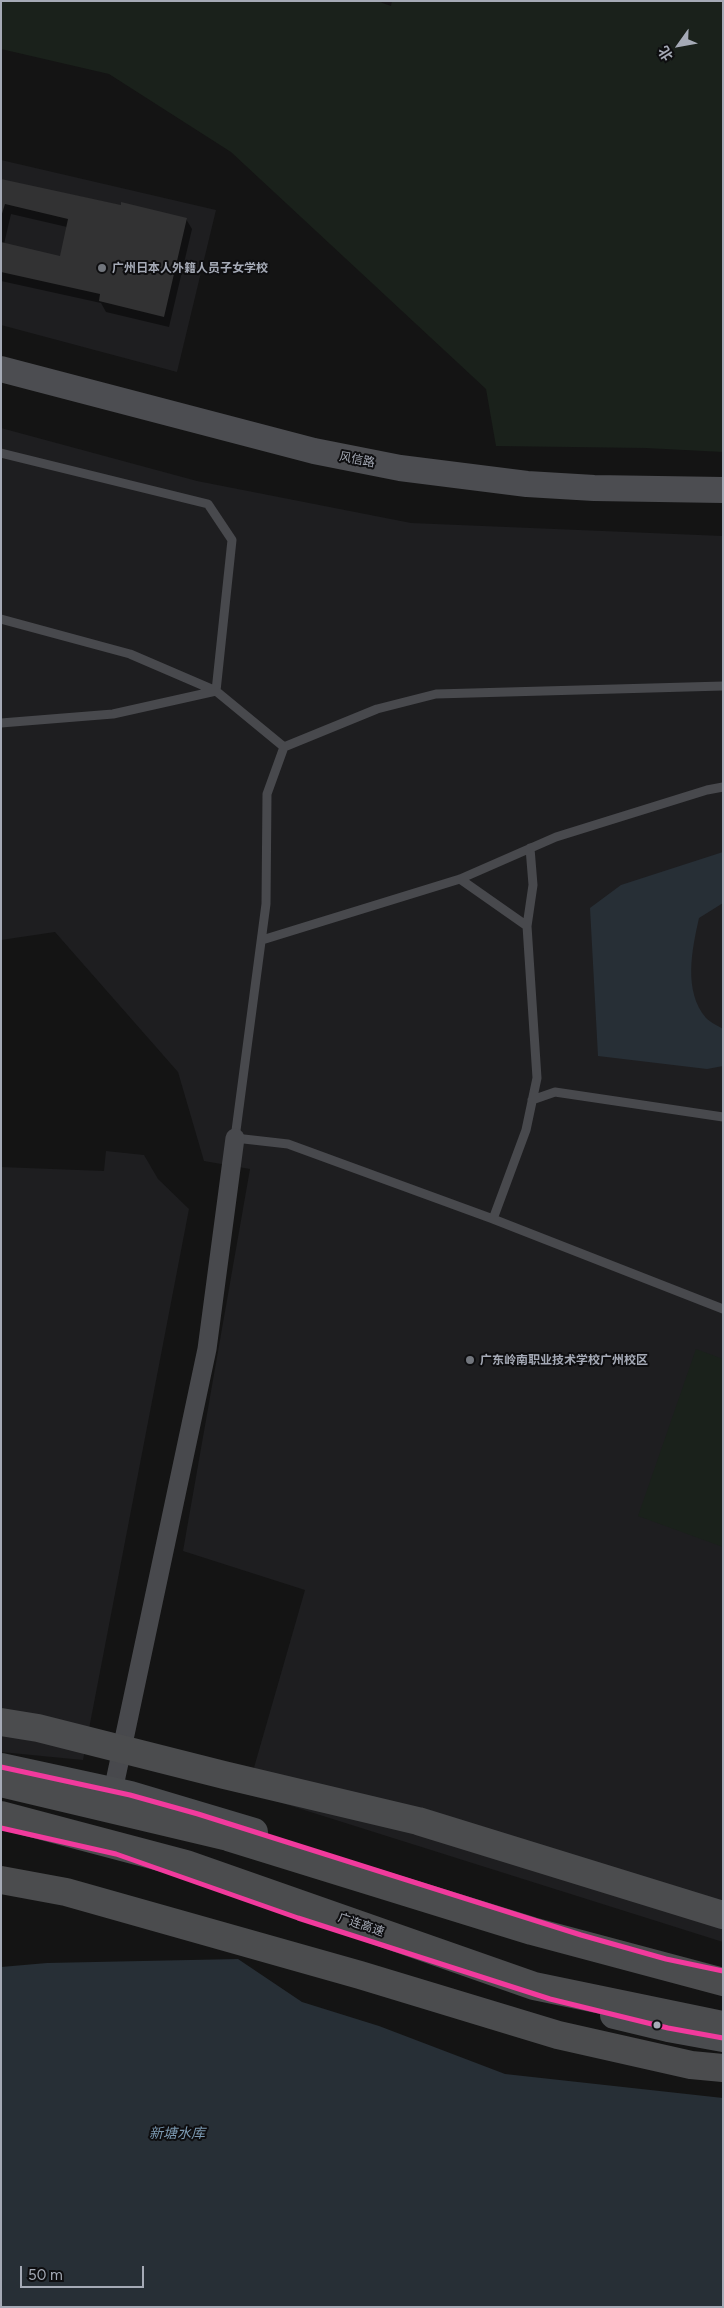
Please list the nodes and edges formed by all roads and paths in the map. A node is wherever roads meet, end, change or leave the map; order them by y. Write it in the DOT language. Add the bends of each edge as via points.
graph roads {
  1 [pos="1,369"];
  2 [pos="1,382"];
  3 [pos="1,453"];
  4 [pos="723,490"];
  5 [pos="723,505"];
  6 [pos="1,619"];
  7 [pos="723,686"];
  8 [pos="216,691"];
  9 [pos="1,723"];
  10 [pos="284,747"];
  11 [pos="723,787"];
  12 [pos="530,848"];
  13 [pos="460,879"];
  14 [pos="527,926"];
  15 [pos="262,940"];
  16 [pos="532,1100"];
  17 [pos="723,1117"];
  18 [pos="235,1138"];
  19 [pos="493,1219"];
  20 [pos="723,1309"];
  21 [pos="1,1722"];
  22 [pos="1,1767"];
  23 [pos="1,1783"];
  24 [pos="113,1792"];
  25 [pos="1,1815"];
  26 [pos="1,1828"];
  27 [pos="1,1880"];
  28 [pos="723,1915"];
  29 [pos="723,1971"];
  30 [pos="723,1982"];
  31 [pos="723,2025"];
  32 [pos="723,2038"];
  33 [pos="723,2068"];
  1 -- 4 [label="street, 风信路" via="314,451 400,468 527,484"];
  2 -- 5 [label="street, 风信路" via="255,449 427,484 572,501"];
  3 -- 8 [label="lane" via="208,504 232,540"];
  6 -- 8 [label="lane" via="130,654"];
  7 -- 10 [label="lane" via="436,694 377,709"];
  8 -- 9 [label="lane" via="113,714"];
  8 -- 10 [label="lane"];
  10 -- 15 [label="lane" via="267,794 266,904"];
  11 -- 12 [label="lane"];
  12 -- 13 [label="lane"];
  12 -- 14 [label="lane" via="533,884"];
  13 -- 14 [label="lane"];
  13 -- 15 [label="lane"];
  14 -- 16 [label="lane" via="537,1078"];
  15 -- 18 [label="lane"];
  16 -- 17 [label="lane" via="555,1092"];
  16 -- 19 [label="lane" via="526,1130"];
  18 -- 19 [label="lane" via="288,1144"];
  18 -- 24 [label="street" via="207,1349"];
  19 -- 20 [label="lane"];
  21 -- 28 [label="highway, bridge" via="38,1728 418,1821"];
  22 -- 24 [label="main road"];
  23 -- 30 [label="highway" via="228,1836 532,1931"];
  24 -- 29 [label="main road" via="294,1844 581,1935"];
  25 -- 31 [label="highway, 广连高速" via="186,1864 534,1986"];
  26 -- 32 [label="main road" via="116,1854 298,1918 550,1999"];
  27 -- 33 [label="highway" via="66,1892 558,2035 691,2065"];
}
